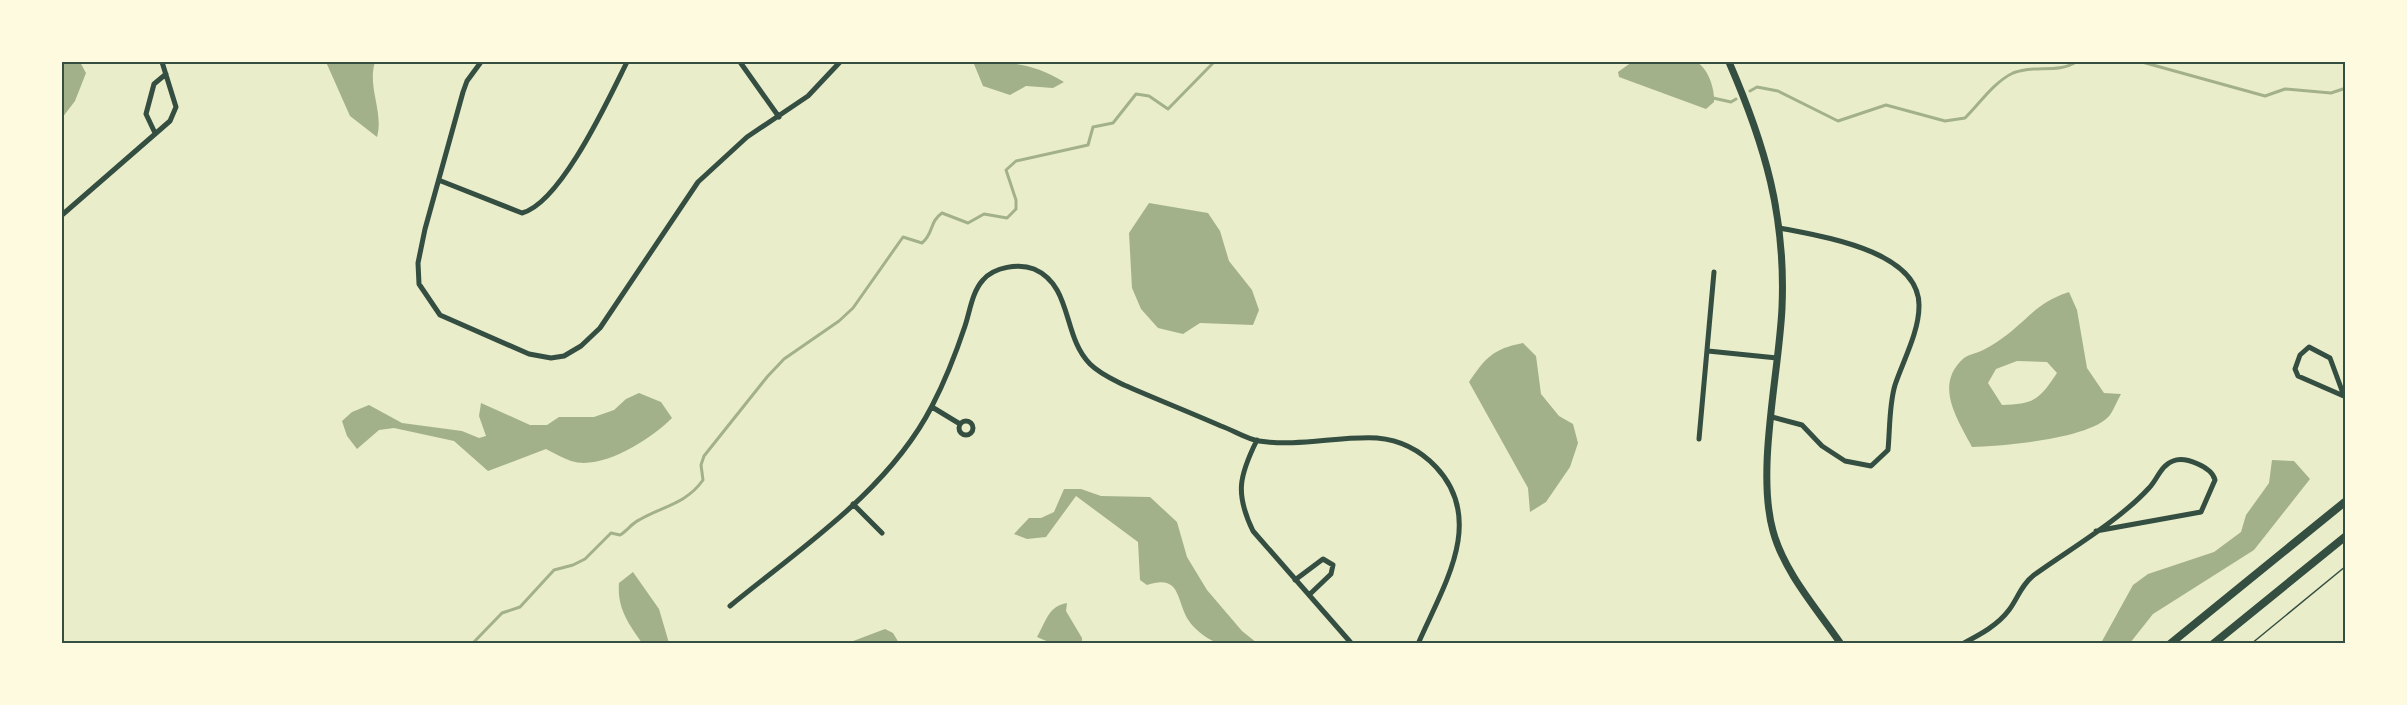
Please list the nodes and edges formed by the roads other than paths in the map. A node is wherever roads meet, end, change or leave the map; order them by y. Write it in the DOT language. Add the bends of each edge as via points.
graph roads {
  1 [pos="162,62"];
  2 [pos="481,62"];
  3 [pos="627,62"];
  4 [pos="740,62"];
  5 [pos="840,62"];
  6 [pos="1729,62"];
  7 [pos="166,74"];
  8 [pos="779,117"];
  9 [pos="156,133"];
  10 [pos="441,181"];
  11 [pos="62,215"];
  12 [pos="1780,228"];
  13 [pos="1714,272"];
  14 [pos="1708,351"];
  15 [pos="1777,358"];
  16 [pos="2345,397"];
  17 [pos="932,407"];
  18 [pos="1772,417"];
  19 [pos="960,424"];
  20 [pos="1699,439"];
  21 [pos="1257,440"];
  22 [pos="2346,501"];
  23 [pos="854,504"];
  24 [pos="2096,531"];
  25 [pos="882,533"];
  26 [pos="2346,536"];
  27 [pos="1295,579"];
  28 [pos="1309,595"];
  29 [pos="730,606"];
  30 [pos="1352,644"];
  31 [pos="1418,644"];
  32 [pos="1841,644"];
  33 [pos="1962,644"];
  34 [pos="2170,644"];
  35 [pos="2213,644"];
  1 -- 7 [label="street"];
  2 -- 10 [label="street" via="463,92"];
  3 -- 10 [label="street" via="597,123 551,193 533,210 522,213"];
  4 -- 8 [label="street"];
  5 -- 8 [label="street" via="808,96"];
  6 -- 12 [label="street" via="1771,176"];
  7 -- 9 [label="street" via="154,84 146,114"];
  7 -- 9 [label="street" via="177,107 170,121"];
  8 -- 10 [label="street" via="747,137 699,182 600,328 564,356 529,354 440,315 419,284 418,263"];
  9 -- 11 [label="street"];
  12 -- 15 [label="street" via="1782,308"];
  12 -- 18 [label="street" via="1854,244 1883,256 1907,277 1916,290 1919,305 1894,389 1888,450 1871,466 1845,461 1822,446 1802,425"];
  13 -- 14 [label="street"];
  14 -- 15 [label="street"];
  14 -- 20 [label="street"];
  15 -- 18 [label="street"];
  16 -- 16 [label="street" via="2330,358 2309,346 2300,355 2295,369 2298,376"];
  17 -- 19 [label="street"];
  17 -- 21 [label="street" via="974,294 984,279 1001,269 1017,266 1034,269 1053,282 1078,346 1089,363 1105,376"];
  17 -- 23 [label="street" via="904,449"];
  18 -- 32 [label="street" via="1768,505 1773,530 1792,572"];
  21 -- 27 [label="street" via="1243,475 1242,508 1252,531"];
  21 -- 31 [label="street" via="1392,440 1426,457 1442,474 1454,494 1461,520 1460,541"];
  22 -- 34 [label="main road"];
  23 -- 25 [label="street"];
  23 -- 29 [label="street"];
  24 -- 24 [label="street" via="2151,487 2170,461 2181,458 2214,475 2201,512"];
  24 -- 33 [label="street" via="2025,582 1998,622"];
  26 -- 35 [label="main road"];
  27 -- 28 [label="street"];
  27 -- 28 [label="street" via="1323,559 1331,561 1331,574"];
  28 -- 30 [label="street"];
}
